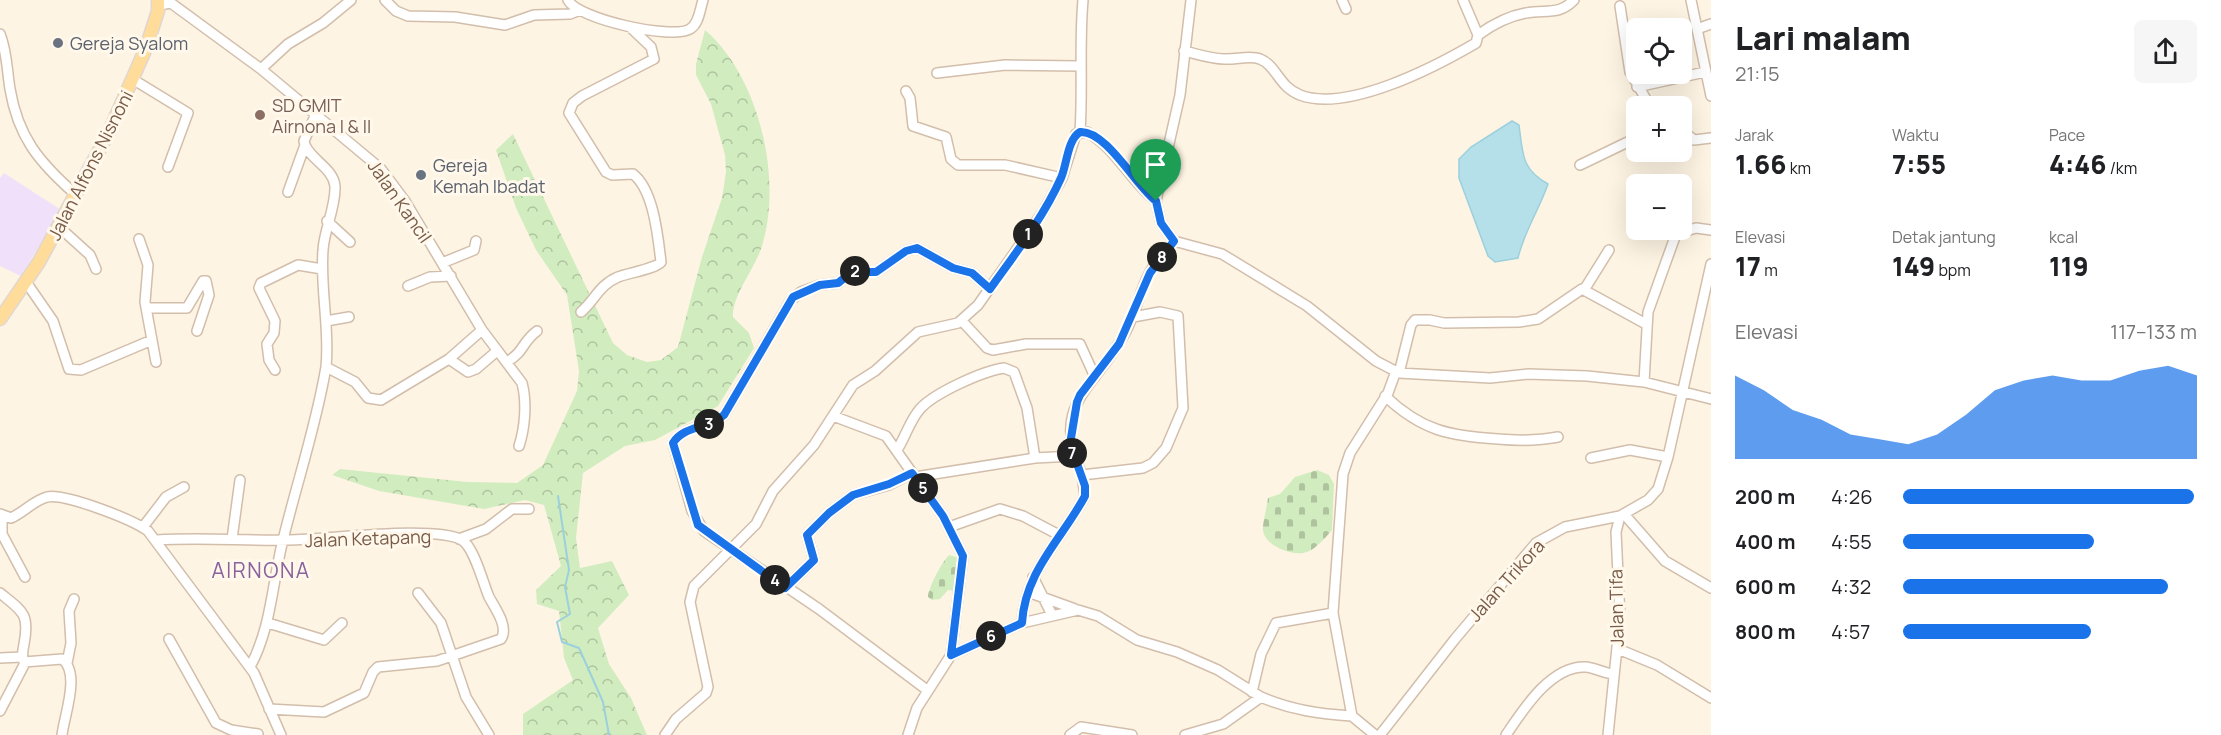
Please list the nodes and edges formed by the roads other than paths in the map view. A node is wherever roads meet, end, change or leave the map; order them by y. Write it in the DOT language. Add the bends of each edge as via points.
graph roads {
  1 [pos="351,0"];
  2 [pos="385,0"];
  3 [pos="568,0"];
  4 [pos="703,0"];
  5 [pos="1083,0"];
  6 [pos="1191,0"];
  7 [pos="1463,0"];
  8 [pos="1574,0"];
  9 [pos="1691,0"];
  10 [pos="158,2"];
  11 [pos="1620,6"];
  12 [pos="580,10"];
  13 [pos="1711,24"];
  14 [pos="630,27"];
  15 [pos="1697,29"];
  16 [pos="0,34"];
  17 [pos="1478,35"];
  18 [pos="1184,51"];
  19 [pos="1080,66"];
  20 [pos="1707,66"];
  21 [pos="261,69"];
  22 [pos="937,73"];
  23 [pos="134,80"];
  24 [pos="1637,87"];
  25 [pos="906,91"];
  26 [pos="1643,96"];
  27 [pos="1711,96"];
  28 [pos="315,116"];
  29 [pos="1080,132"];
  30 [pos="1692,138"];
  31 [pos="1711,138"];
  32 [pos="1626,143"];
  33 [pos="305,145"];
  34 [pos="1580,165"];
  35 [pos="168,167"];
  36 [pos="1062,178"];
  37 [pos="288,192"];
  38 [pos="74,193"];
  39 [pos="1156,201"];
  40 [pos="327,221"];
  41 [pos="59,227"];
  42 [pos="1711,230"];
  43 [pos="139,238"];
  44 [pos="476,241"];
  45 [pos="1174,241"];
  46 [pos="350,242"];
  47 [pos="1609,250"];
  48 [pos="442,263"];
  49 [pos="1711,264"];
  50 [pos="96,269"];
  51 [pos="322,269"];
  52 [pos="451,276"];
  53 [pos="26,282"];
  54 [pos="408,286"];
  55 [pos="990,289"];
  56 [pos="1584,290"];
  57 [pos="146,308"];
  58 [pos="581,312"];
  59 [pos="349,317"];
  60 [pos="1132,317"];
  61 [pos="0,320"];
  62 [pos="326,321"];
  63 [pos="962,321"];
  64 [pos="1646,324"];
  65 [pos="482,330"];
  66 [pos="197,331"];
  67 [pos="537,331"];
  68 [pos="152,340"];
  69 [pos="497,351"];
  70 [pos="450,359"];
  71 [pos="156,362"];
  72 [pos="507,363"];
  73 [pos="326,367"];
  74 [pos="275,370"];
  75 [pos="1397,372"];
  76 [pos="1095,377"];
  77 [pos="1644,382"];
  78 [pos="1681,393"];
  79 [pos="1385,396"];
  80 [pos="1711,399"];
  81 [pos="833,416"];
  82 [pos="1558,437"];
  83 [pos="519,446"];
  84 [pos="897,450"];
  85 [pos="1073,456"];
  86 [pos="1668,457"];
  87 [pos="1035,458"];
  88 [pos="1591,458"];
  89 [pos="913,475"];
  90 [pos="1082,475"];
  91 [pos="240,480"];
  92 [pos="184,487"];
  93 [pos="529,509"];
  94 [pos="1,515"];
  95 [pos="1622,515"];
  96 [pos="143,527"];
  97 [pos="949,527"];
  98 [pos="1059,535"];
  99 [pos="232,538"];
  100 [pos="459,539"];
  101 [pos="157,540"];
  102 [pos="282,540"];
  103 [pos="732,549"];
  104 [pos="25,577"];
  105 [pos="1033,577"];
  106 [pos="785,588"];
  107 [pos="1711,588"];
  108 [pos="1028,592"];
  109 [pos="0,593"];
  110 [pos="418,593"];
  111 [pos="1043,597"];
  112 [pos="74,599"];
  113 [pos="1078,610"];
  114 [pos="1333,613"];
  115 [pos="1052,615"];
  116 [pos="268,623"];
  117 [pos="342,623"];
  118 [pos="1022,623"];
  119 [pos="169,639"];
  120 [pos="1618,649"];
  121 [pos="951,655"];
  122 [pos="451,657"];
  123 [pos="0,658"];
  124 [pos="23,660"];
  125 [pos="67,663"];
  126 [pos="250,667"];
  127 [pos="1613,674"];
  128 [pos="1251,689"];
  129 [pos="927,690"];
  130 [pos="1711,698"];
  131 [pos="1257,699"];
  132 [pos="269,709"];
  133 [pos="0,711"];
  134 [pos="1352,716"];
  135 [pos="258,734"];
  136 [pos="62,735"];
  137 [pos="281,735"];
  138 [pos="489,735"];
  139 [pos="665,735"];
  140 [pos="908,735"];
  141 [pos="1070,735"];
  142 [pos="1132,735"];
  143 [pos="1185,735"];
  144 [pos="1375,735"];
  145 [pos="1380,735"];
  146 [pos="1506,735"];
  147 [pos="1608,735"];
  1 -- 21 [label="street" via="288,44"];
  2 -- 12 [label="street" via="408,16 505,25 534,15"];
  3 -- 12 [label="street"];
  4 -- 14 [label="street" via="695,24 685,31"];
  5 -- 19 [label="street"];
  6 -- 18 [label="street"];
  7 -- 17 [label="street"];
  8 -- 17 [label="street" via="1557,12 1525,13"];
  9 -- 15 [label="street"];
  10 -- 21 [label="street, Jalan Kancil" via="175,4"];
  10 -- 23 [label="main road, Jalan Alfons Nisnoni"];
  11 -- 24 [label="street" via="1630,72"];
  12 -- 14 [label="street"];
  13 -- 15 [label="street"];
  14 -- 58 [label="street" via="651,47 654,59 582,96 568,113 606,171 612,175 633,174 639,180 654,215 661,262 606,283"];
  15 -- 20 [label="street"];
  16 -- 38 [label="street" via="12,98 24,135 38,159"];
  17 -- 18 [label="street" via="1476,43 1437,65 1329,100 1302,96 1284,86 1267,63 1256,58 1221,59"];
  18 -- 39 [label="street" via="1180,95"];
  19 -- 22 [label="street" via="1005,65"];
  19 -- 29 [label="street"];
  20 -- 24 [label="street"];
  20 -- 27 [label="street"];
  21 -- 28 [label="street, Jalan Kancil"];
  23 -- 35 [label="street" via="188,113"];
  23 -- 38 [label="main road, Jalan Alfons Nisnoni"];
  24 -- 26 [label="street"];
  25 -- 36 [label="street" via="913,126 946,137 955,164 1005,165"];
  28 -- 33 [label="street"];
  28 -- 48 [label="street, Jalan Kancil" via="381,169"];
  29 -- 36 [label="street" via="1073,138"];
  29 -- 39 [label="street" via="1088,132 1105,144"];
  30 -- 31 [label="street"];
  32 -- 34 [label="street"];
  33 -- 37 [label="street"];
  33 -- 40 [label="street" via="335,185"];
  36 -- 55 [label="street"];
  38 -- 41 [label="main road, Jalan Alfons Nisnoni"];
  39 -- 45 [label="street" via="1161,223"];
  40 -- 46 [label="street"];
  40 -- 51 [label="street"];
  41 -- 50 [label="street" via="90,255"];
  41 -- 53 [label="main road, Jalan Alfons Nisnoni"];
  42 -- 64 [label="street" via="1688,229 1676,234"];
  43 -- 57 [label="street" via="148,265"];
  44 -- 48 [label="street" via="474,250"];
  45 -- 60 [label="street" via="1150,273"];
  45 -- 75 [label="street" via="1222,254 1307,306 1376,361"];
  47 -- 56 [label="street"];
  48 -- 52 [label="street, Jalan Kancil"];
  49 -- 78 [label="street, Jalan Trikora"];
  51 -- 62 [label="street"];
  51 -- 74 [label="street" via="298,265 261,283 259,288 275,321 267,344"];
  52 -- 54 [label="street" via="430,277"];
  52 -- 65 [label="street, Jalan Kancil"];
  53 -- 61 [label="main road, Jalan Alfons Nisnoni"];
  53 -- 68 [label="street" via="53,321 69,369 81,370"];
  55 -- 63 [label="street"];
  55 -- 103 [label="street" via="972,273 953,268 917,248 876,272 852,272 838,283 820,285 793,297 724,415 681,434 673,443 698,525"];
  56 -- 64 [label="street"];
  56 -- 75 [label="street" via="1538,319 1444,323 1415,320"];
  57 -- 66 [label="street" via="187,308 206,281 209,295"];
  57 -- 68 [label="street"];
  59 -- 62 [label="street"];
  60 -- 76 [label="street" via="1119,344"];
  60 -- 90 [label="street" via="1160,312 1178,316 1181,417 1166,448 1150,465"];
  62 -- 73 [label="street"];
  63 -- 76 [label="street" via="993,350 1026,344 1080,344"];
  63 -- 81 [label="street" via="924,330 909,339 853,385"];
  64 -- 77 [label="street"];
  65 -- 69 [label="street, Jalan Kancil"];
  65 -- 70 [label="street"];
  67 -- 72 [label="street" via="527,338 521,354"];
  68 -- 71 [label="street"];
  69 -- 70 [label="street" via="468,372"];
  69 -- 72 [label="street, Jalan Kancil"];
  70 -- 73 [label="street" via="381,400 368,399 355,382"];
  72 -- 83 [label="street, Jalan Kancil" via="525,393"];
  73 -- 102 [label="street"];
  75 -- 77 [label="street" via="1490,378 1528,374 1587,376"];
  75 -- 79 [label="street"];
  76 -- 85 [label="street" via="1074,410 1070,444"];
  77 -- 78 [label="street"];
  78 -- 80 [label="street"];
  78 -- 86 [label="street, Jalan Trikora"];
  79 -- 82 [label="street" via="1419,422 1463,438 1523,442"];
  79 -- 114 [label="street" via="1344,466"];
  81 -- 84 [label="street" via="882,434"];
  81 -- 103 [label="street" via="814,445 772,491 756,524"];
  84 -- 87 [label="street" via="918,411 930,401 978,376 1004,368 1014,372 1022,393"];
  84 -- 89 [label="street"];
  85 -- 87 [label="street"];
  85 -- 90 [label="street"];
  86 -- 88 [label="street" via="1630,450"];
  86 -- 95 [label="street, Jalan Trikora" via="1658,489 1648,500"];
  87 -- 89 [label="street"];
  89 -- 97 [label="street"];
  89 -- 106 [label="street" via="853,495 829,513 807,535 814,560"];
  90 -- 98 [label="street" via="1085,496"];
  91 -- 99 [label="street"];
  92 -- 96 [label="street" via="166,497"];
  93 -- 100 [label="street" via="512,509 486,529"];
  94 -- 96 [label="street" via="11,518 37,500 54,496"];
  94 -- 104 [label="street" via="2,534"];
  95 -- 107 [label="street" via="1665,561"];
  95 -- 120 [label="street, Jalan Tifa" via="1616,532"];
  95 -- 145 [label="street, Jalan Trikora" via="1565,527 1536,543"];
  96 -- 101 [label="street"];
  97 -- 98 [label="street" via="1000,509"];
  97 -- 121 [label="street" via="964,561"];
  98 -- 105 [label="street"];
  99 -- 101 [label="street, Jalan Ketapang"];
  99 -- 102 [label="street, Jalan Ketapang"];
  100 -- 102 [label="street, Jalan Ketapang" via="397,534"];
  100 -- 122 [label="street" via="470,548 504,632 501,639"];
  101 -- 126 [label="street"];
  102 -- 116 [label="street"];
  103 -- 106 [label="street"];
  103 -- 139 [label="street" via="697,583 690,596 708,690 670,725"];
  105 -- 108 [label="street"];
  105 -- 111 [label="street"];
  106 -- 129 [label="street"];
  108 -- 111 [label="street"];
  108 -- 118 [label="street"];
  109 -- 124 [label="street" via="26,618"];
  110 -- 122 [label="street" via="441,623"];
  111 -- 113 [label="street"];
  111 -- 115 [label="street"];
  112 -- 125 [label="street" via="69,611 71,644"];
  113 -- 115 [label="street"];
  113 -- 128 [label="street" via="1098,616 1137,640 1224,673"];
  114 -- 128 [label="street" via="1276,623 1261,654"];
  114 -- 134 [label="street"];
  115 -- 118 [label="street"];
  116 -- 117 [label="street" via="326,639"];
  116 -- 126 [label="street"];
  118 -- 121 [label="street"];
  119 -- 135 [label="street" via="214,721 231,730"];
  120 -- 127 [label="street, Jalan Tifa"];
  120 -- 130 [label="street" via="1657,665"];
  121 -- 129 [label="street"];
  122 -- 132 [label="street" via="378,667 364,693 327,712"];
  122 -- 138 [label="street" via="466,697"];
  123 -- 124 [label="street"];
  124 -- 125 [label="street" via="62,659"];
  124 -- 133 [label="street"];
  125 -- 136 [label="street" via="71,694"];
  126 -- 132 [label="street"];
  127 -- 146 [label="street" via="1587,667 1555,677"];
  127 -- 147 [label="street, Jalan Tifa"];
  128 -- 131 [label="street"];
  129 -- 140 [label="street"];
  131 -- 134 [label="street" via="1304,711"];
  131 -- 143 [label="street" via="1223,724"];
  132 -- 137 [label="street"];
  134 -- 144 [label="street"];
  141 -- 142 [label="street" via="1082,727"];
}
